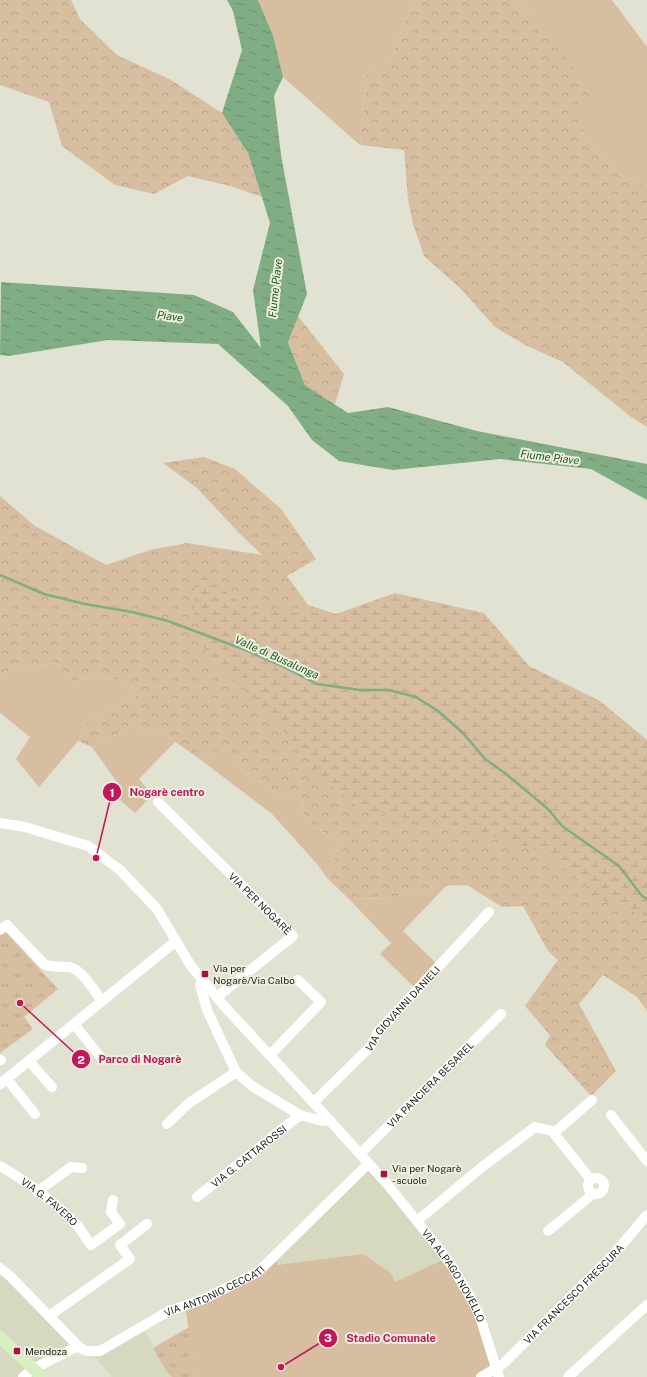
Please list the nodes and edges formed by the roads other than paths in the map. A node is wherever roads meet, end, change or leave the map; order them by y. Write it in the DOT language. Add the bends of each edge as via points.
graph roads {
  1 [pos="158,802"];
  2 [pos="0,823"];
  3 [pos="490,912"];
  4 [pos="2,924"];
  5 [pos="176,941"];
  6 [pos="202,980"];
  7 [pos="298,980"];
  8 [pos="217,997"];
  9 [pos="102,1001"];
  10 [pos="501,1014"];
  11 [pos="74,1024"];
  12 [pos="270,1055"];
  13 [pos="102,1059"];
  14 [pos="29,1061"];
  15 [pos="236,1072"];
  16 [pos="4,1081"];
  17 [pos="52,1087"];
  18 [pos="592,1100"];
  19 [pos="314,1102"];
  20 [pos="35,1114"];
  21 [pos="300,1115"];
  22 [pos="611,1115"];
  23 [pos="330,1120"];
  24 [pos="167,1124"];
  25 [pos="554,1133"];
  26 [pos="360,1154"];
  27 [pos="647,1160"];
  28 [pos="368,1164"];
  29 [pos="0,1166"];
  30 [pos="82,1168"];
  31 [pos="591,1180"];
  32 [pos="37,1192"];
  33 [pos="593,1194"];
  34 [pos="197,1197"];
  35 [pos="113,1200"];
  36 [pos="647,1215"];
  37 [pos="417,1221"];
  38 [pos="147,1224"];
  39 [pos="548,1231"];
  40 [pos="0,1268"];
  41 [pos="647,1305"];
  42 [pos="49,1316"];
  43 [pos="0,1337"];
  44 [pos="78,1346"];
  45 [pos="38,1373"];
  46 [pos="498,1373"];
  47 [pos="23,1377"];
  48 [pos="481,1377"];
  49 [pos="568,1377"];
  1 -- 8 [label="street, VIA PER NOGARÈ" via="294,936"];
  2 -- 5 [label="street" via="25,826 91,848 120,870 157,909"];
  3 -- 19 [label="street, VIA GIOVANNI DANIELI" via="378,1032 370,1047"];
  4 -- 9 [label="street" via="44,964 77,970"];
  5 -- 6 [label="street"];
  5 -- 9 [label="street"];
  6 -- 8 [label="street"];
  6 -- 15 [label="street" via="200,985 208,1010"];
  7 -- 12 [label="street" via="321,1002"];
  8 -- 12 [label="street"];
  9 -- 11 [label="street"];
  10 -- 26 [label="street, VIA PANCIERA BESAREL"];
  11 -- 13 [label="street"];
  11 -- 14 [label="street"];
  12 -- 19 [label="street"];
  14 -- 16 [label="street"];
  14 -- 17 [label="street"];
  15 -- 21 [label="street" via="252,1086"];
  15 -- 24 [label="street" via="190,1103"];
  16 -- 20 [label="street"];
  18 -- 25 [label="street"];
  19 -- 23 [label="street"];
  21 -- 23 [label="street" via="322,1121"];
  21 -- 34 [label="street, VIA G. CATTAROSSI"];
  22 -- 27 [label="street"];
  23 -- 26 [label="street"];
  25 -- 31 [label="street"];
  25 -- 37 [label="street" via="535,1127"];
  26 -- 28 [label="street"];
  28 -- 37 [label="street, VIA ALPAGO NOVELLO"];
  28 -- 44 [label="street, VIA ANTONIO CECCATI" via="258,1272 204,1299 169,1311 104,1349 95,1352"];
  29 -- 32 [label="street, VIA G. FAVERO"];
  30 -- 32 [label="street" via="71,1167"];
  31 -- 33 [label="street" via="588,1187"];
  31 -- 33 [label="street" via="599,1178 605,1185 601,1193"];
  32 -- 35 [label="street, VIA G. FAVERO" via="78,1226 91,1245 120,1224 111,1212"];
  33 -- 39 [label="street"];
  36 -- 46 [label="street, VIA FRANCESCO FRESCURA" via="613,1255 503,1364"];
  37 -- 46 [label="street, VIA ALPAGO NOVELLO" via="452,1266 473,1302"];
  38 -- 42 [label="street" via="120,1245 130,1259"];
  40 -- 42 [label="street"];
  41 -- 49 [label="street"];
  42 -- 44 [label="street"];
  43 -- 45 [label="main road"];
  44 -- 45 [label="street"];
  45 -- 47 [label="street"];
  46 -- 48 [label="street, VIA FRANCESCO FRESCURA"];
}
